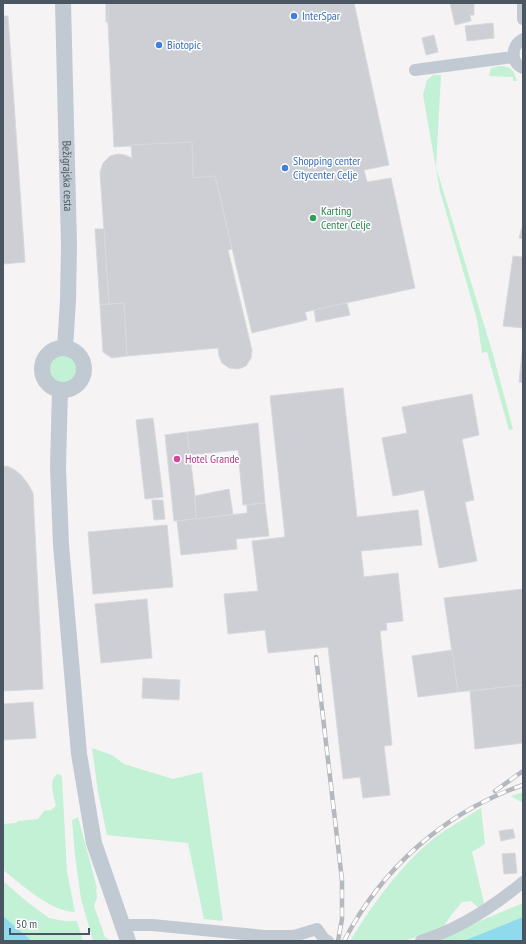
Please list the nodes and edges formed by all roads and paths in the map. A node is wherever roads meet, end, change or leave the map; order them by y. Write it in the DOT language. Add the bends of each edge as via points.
graph roads {
  1 [pos="63,3"];
  2 [pos="523,3"];
  3 [pos="523,19"];
  4 [pos="523,39"];
  5 [pos="513,57"];
  6 [pos="523,68"];
  7 [pos="415,70"];
  8 [pos="65,348"];
  9 [pos="60,390"];
  10 [pos="523,882"];
  11 [pos="122,925"];
  12 [pos="128,941"];
  13 [pos="328,941"];
  14 [pos="421,941"];
  1 -- 8 [label="street, Bežigrajska cesta" via="69,245"];
  2 -- 3 [label="street"];
  4 -- 5 [label="street" via="514,48"];
  5 -- 6 [label="street" via="519,67"];
  5 -- 7 [label="street"];
  8 -- 9 [label="street" via="58,348 46,356 42,368 42,374 49,384"];
  8 -- 9 [label="street" via="79,356 83,373 75,386"];
  9 -- 11 [label="street" via="58,467 61,545 79,754 94,843"];
  10 -- 14 [label="street" via="495,904 467,921"];
  11 -- 12 [label="street"];
  11 -- 13 [label="street" via="152,925 265,936 294,936 317,929"];
}
